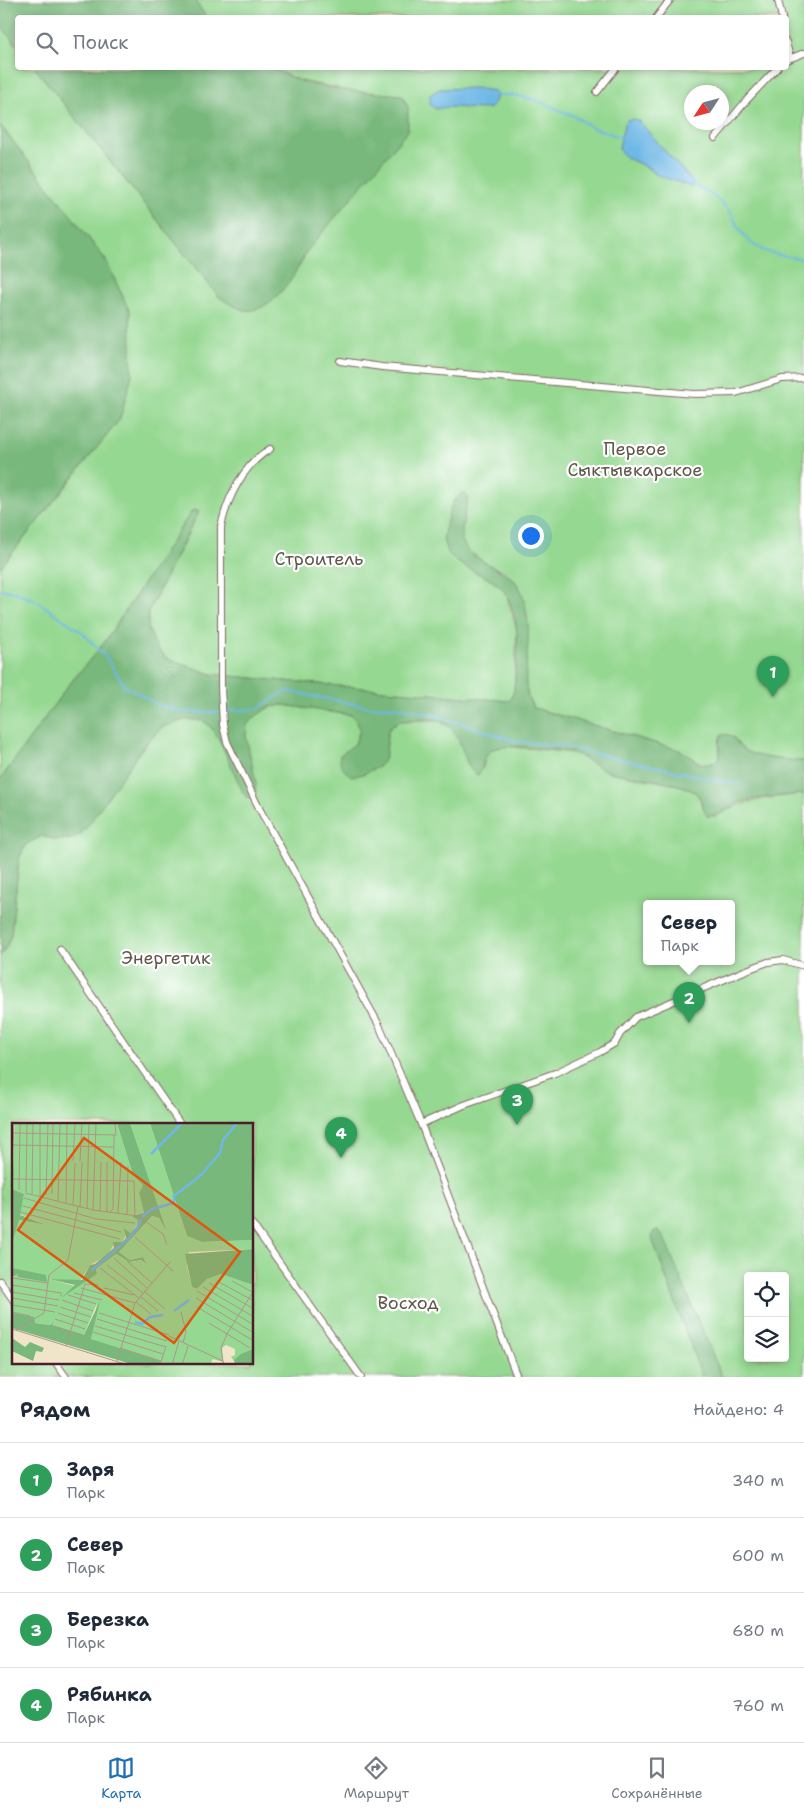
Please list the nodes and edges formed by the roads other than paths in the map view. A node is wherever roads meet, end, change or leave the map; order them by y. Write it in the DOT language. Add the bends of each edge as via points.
graph roads {
  1 [pos="670,0"];
  2 [pos="778,0"];
  3 [pos="658,15"];
  4 [pos="781,15"];
  5 [pos="804,53"];
  6 [pos="789,59"];
  7 [pos="614,70"];
  8 [pos="775,70"];
  9 [pos="597,92"];
  10 [pos="715,138"];
  11 [pos="340,361"];
  12 [pos="804,378"];
  13 [pos="270,449"];
  14 [pos="60,949"];
  15 [pos="804,966"];
  16 [pos="179,1123"];
  17 [pos="421,1124"];
  18 [pos="254,1227"];
  19 [pos="0,1281"];
  20 [pos="12,1298"];
  21 [pos="57,1364"];
  22 [pos="66,1377"];
  23 [pos="362,1377"];
  24 [pos="517,1377"];
  1 -- 3 [label="street"];
  2 -- 4 [label="street"];
  5 -- 6 [label="street"];
  7 -- 9 [label="street"];
  8 -- 10 [label="street"];
  11 -- 12 [label="street" via="694,394 736,394 782,379"];
  13 -- 17 [label="street" via="245,472 221,526 222,725 229,748 260,810 379,1025"];
  14 -- 16 [label="street"];
  15 -- 17 [label="street" via="783,960 744,971 636,1017 615,1043 600,1052 555,1073"];
  17 -- 24 [label="street"];
  18 -- 23 [label="street"];
  19 -- 20 [label="street"];
  21 -- 22 [label="street"];
}
